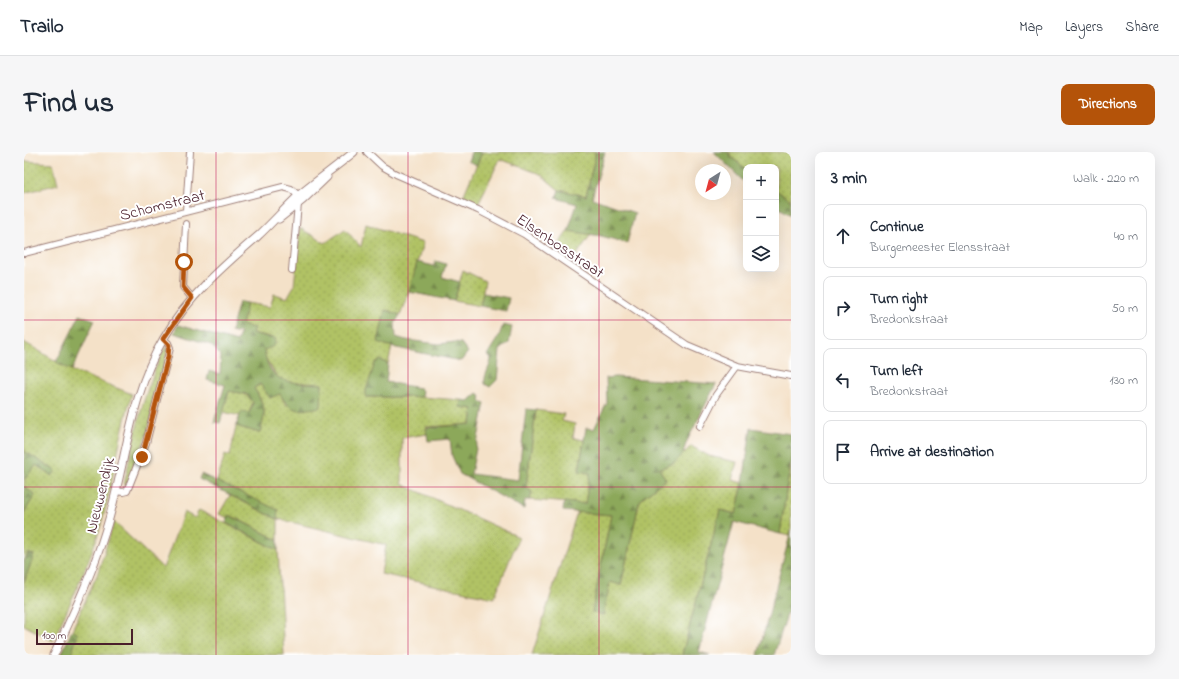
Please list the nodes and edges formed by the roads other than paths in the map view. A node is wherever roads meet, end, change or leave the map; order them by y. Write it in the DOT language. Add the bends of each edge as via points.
graph roads {
  1 [pos="190,152"];
  2 [pos="354,152"];
  3 [pos="367,152"];
  4 [pos="300,200"];
  5 [pos="186,211"];
  6 [pos="186,224"];
  7 [pos="24,253"];
  8 [pos="292,270"];
  9 [pos="192,298"];
  10 [pos="163,339"];
  11 [pos="737,366"];
  12 [pos="791,376"];
  13 [pos="700,426"];
  14 [pos="116,491"];
  15 [pos="54,655"];
  1 -- 5 [label="street"];
  2 -- 4 [label="street, Nieuwendijk" via="320,185"];
  3 -- 11 [label="street, Elsenbosstraat" via="382,166 396,174 513,228 687,345"];
  4 -- 5 [label="street, Schomstraat" via="291,189 283,187"];
  4 -- 8 [label="street"];
  4 -- 9 [label="street, Nieuwendijk" via="218,270"];
  5 -- 7 [label="street, Schomstraat"];
  6 -- 9 [label="street" via="183,287"];
  9 -- 10 [label="street, Nieuwendijk"];
  10 -- 14 [label="street, Nieuwendijk" via="148,368 135,404"];
  10 -- 14 [label="street" via="170,348 146,443 127,491"];
  11 -- 12 [label="street, Elsenbosstraat"];
  11 -- 13 [label="street" via="716,395"];
  14 -- 15 [label="street, Nieuwendijk" via="98,554"];
}
